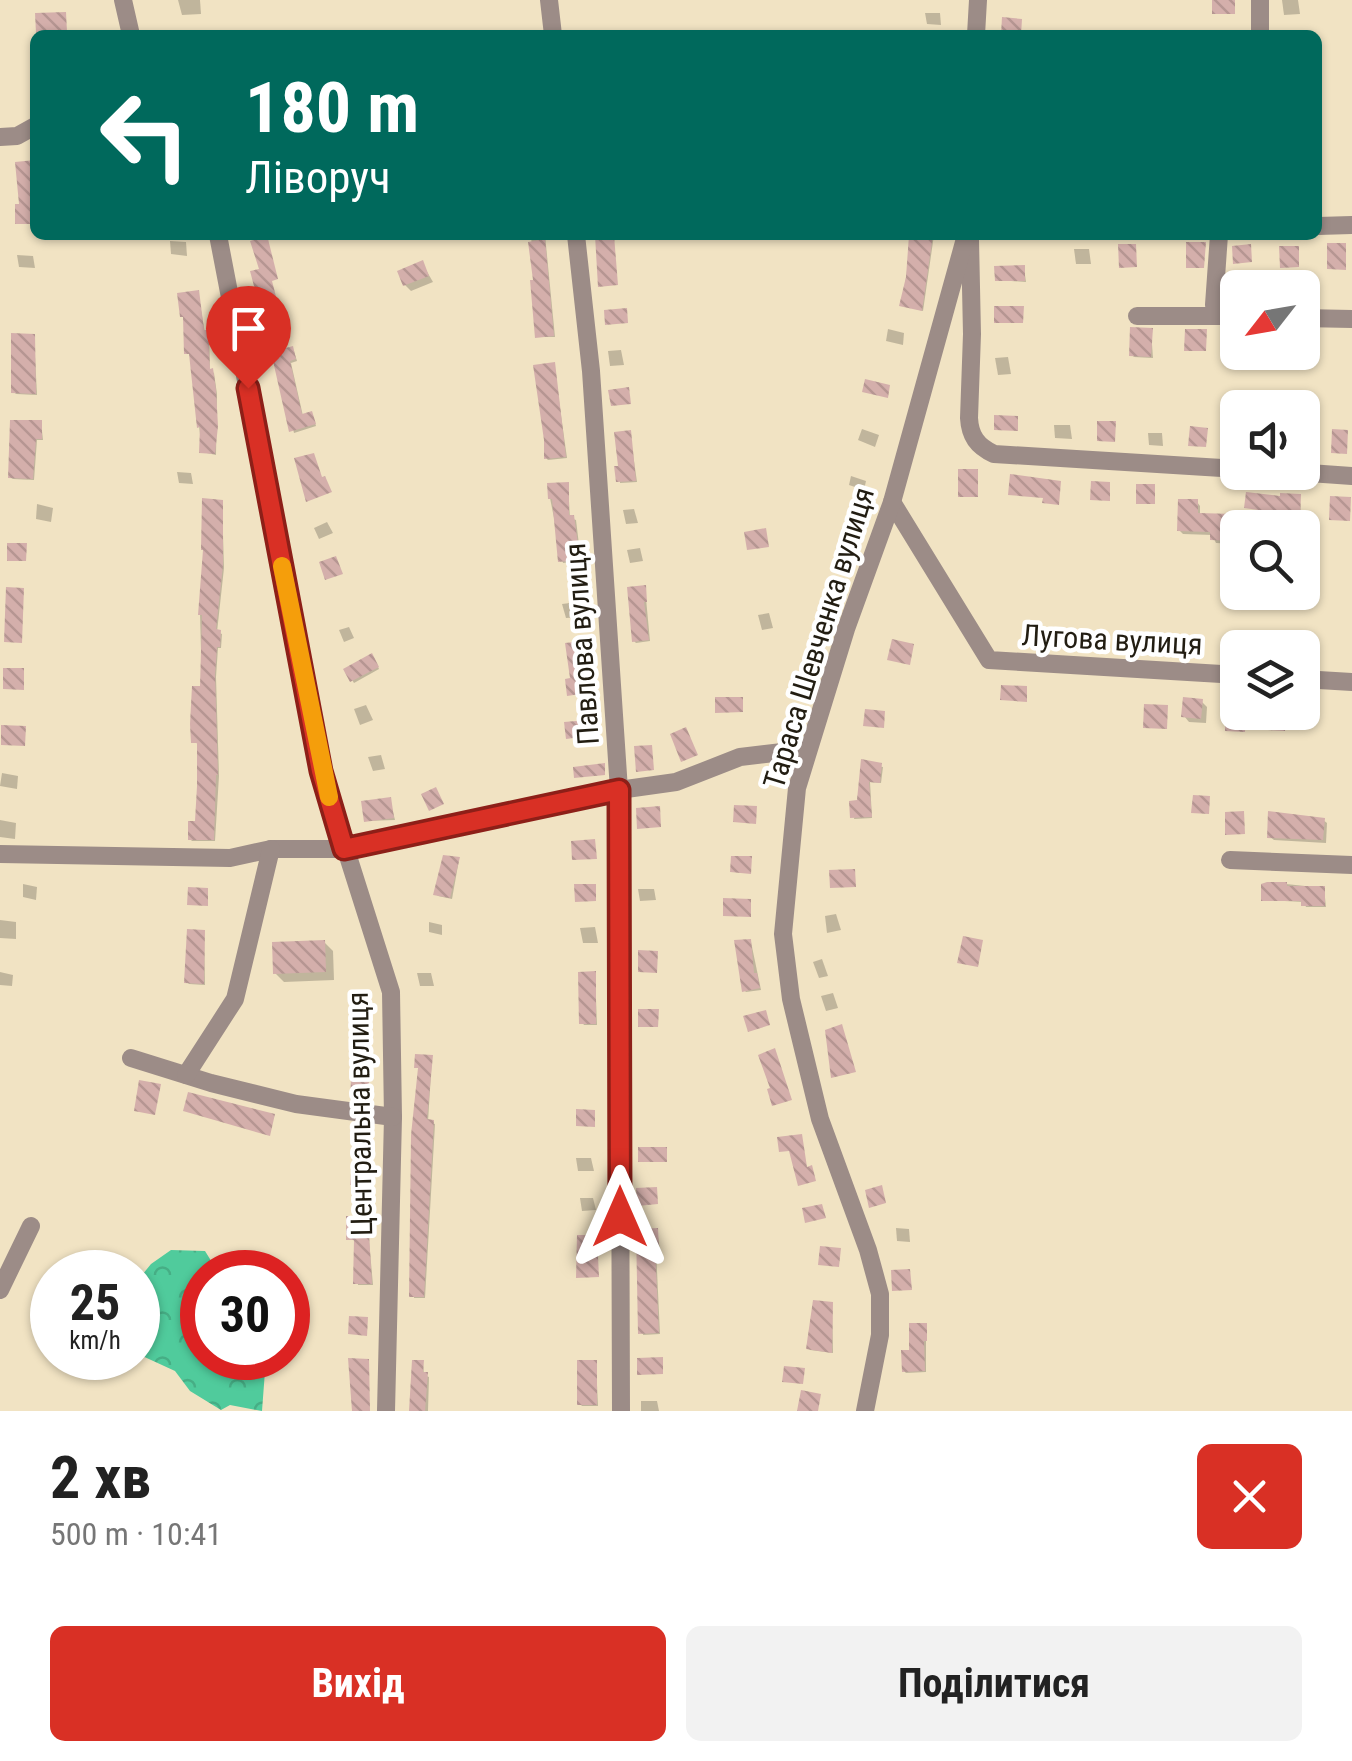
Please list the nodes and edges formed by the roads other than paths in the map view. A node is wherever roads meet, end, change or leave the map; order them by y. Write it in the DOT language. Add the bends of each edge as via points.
graph roads {
  1 [pos="123,0"];
  2 [pos="548,0"];
  3 [pos="978,0"];
  4 [pos="1260,0"];
  5 [pos="131,30"];
  6 [pos="551,30"];
  7 [pos="976,30"];
  8 [pos="1260,30"];
  9 [pos="30,129"];
  10 [pos="0,136"];
  11 [pos="1352,225"];
  12 [pos="1322,226"];
  13 [pos="219,240"];
  14 [pos="577,240"];
  15 [pos="967,240"];
  16 [pos="968,240"];
  17 [pos="1219,240"];
  18 [pos="1220,312"];
  19 [pos="1137,316"];
  20 [pos="1220,316"];
  21 [pos="1320,318"];
  22 [pos="1352,319"];
  23 [pos="1220,468"];
  24 [pos="1320,474"];
  25 [pos="1352,476"];
  26 [pos="892,502"];
  27 [pos="1220,674"];
  28 [pos="1320,680"];
  29 [pos="1352,682"];
  30 [pos="808,749"];
  31 [pos="619,790"];
  32 [pos="271,849"];
  33 [pos="344,849"];
  34 [pos="0,854"];
  35 [pos="1230,860"];
  36 [pos="1352,864"];
  37 [pos="131,1058"];
  38 [pos="186,1075"];
  39 [pos="393,1117"];
  40 [pos="31,1226"];
  41 [pos="0,1290"];
  42 [pos="386,1411"];
  43 [pos="621,1411"];
  44 [pos="865,1411"];
  1 -- 5 [label="street"];
  2 -- 6 [label="street"];
  3 -- 7 [label="street"];
  4 -- 8 [label="street"];
  9 -- 10 [label="street"];
  11 -- 12 [label="street"];
  13 -- 33 [label="street, Центральна вулиця" via="321,771"];
  14 -- 31 [label="street, Павлова вулиця"];
  15 -- 26 [label="street, Тараса Шевченка вулиця"];
  16 -- 23 [label="street" via="969,418 976,442 994,454"];
  17 -- 18 [label="street" via="1214,304"];
  19 -- 20 [label="street"];
  21 -- 22 [label="street"];
  24 -- 25 [label="street"];
  26 -- 27 [label="street, Лугова вулиця" via="989,660"];
  26 -- 30 [label="street, Тараса Шевченка вулиця"];
  28 -- 29 [label="street"];
  30 -- 31 [label="street" via="740,757 676,782"];
  30 -- 44 [label="street, Тараса Шевченка вулиця" via="797,788 782,934 820,1118 880,1294 880,1334"];
  31 -- 33 [label="street"];
  31 -- 43 [label="street, Павлова вулиця"];
  32 -- 33 [label="street"];
  32 -- 34 [label="street" via="230,858"];
  32 -- 38 [label="street" via="234,998"];
  33 -- 39 [label="street, Центральна вулиця" via="391,992"];
  35 -- 36 [label="street"];
  37 -- 38 [label="street"];
  38 -- 39 [label="street" via="296,1104"];
  39 -- 42 [label="street, Центральна вулиця"];
  40 -- 41 [label="street"];
}
